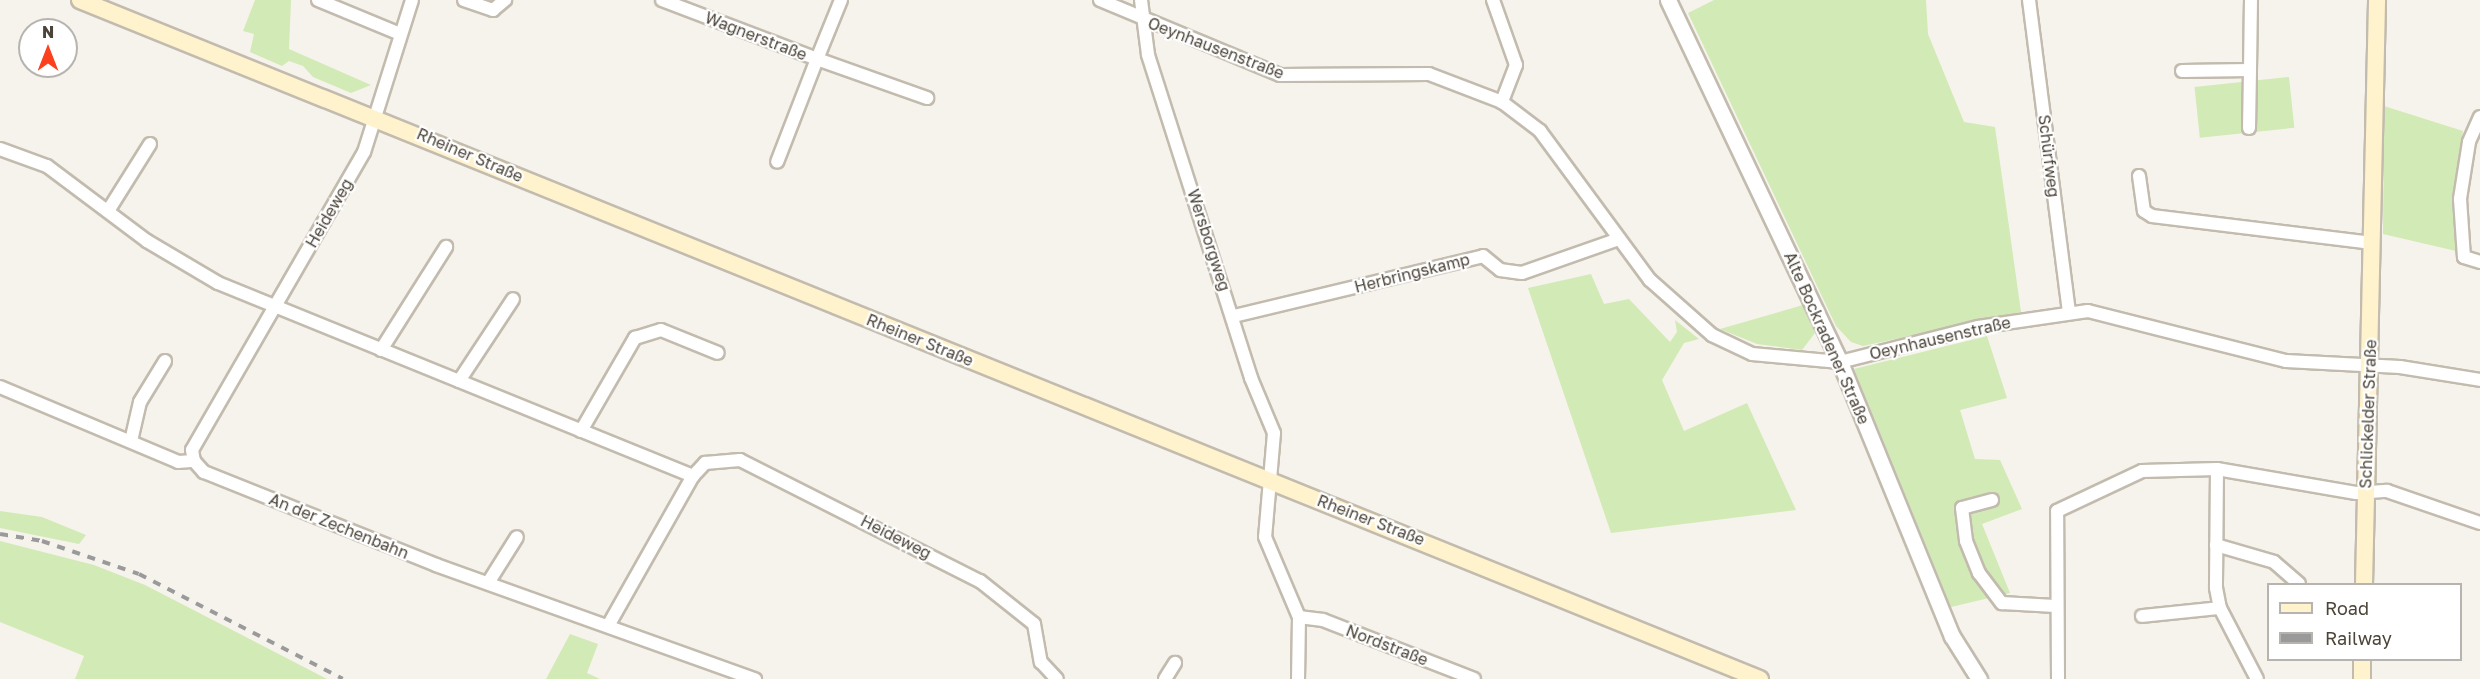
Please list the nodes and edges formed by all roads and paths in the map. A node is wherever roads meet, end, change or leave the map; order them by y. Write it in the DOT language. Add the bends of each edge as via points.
graph roads {
  1 [pos="80,0"];
  2 [pos="318,0"];
  3 [pos="412,0"];
  4 [pos="465,0"];
  5 [pos="505,0"];
  6 [pos="663,0"];
  7 [pos="841,0"];
  8 [pos="1100,0"];
  9 [pos="1141,0"];
  10 [pos="1493,0"];
  11 [pos="1668,0"];
  12 [pos="2029,0"];
  13 [pos="2252,0"];
  14 [pos="2377,0"];
  15 [pos="1141,18"];
  16 [pos="400,34"];
  17 [pos="817,59"];
  18 [pos="2250,70"];
  19 [pos="2182,71"];
  20 [pos="927,98"];
  21 [pos="1502,102"];
  22 [pos="374,115"];
  23 [pos="2480,117"];
  24 [pos="2249,128"];
  25 [pos="2476,136"];
  26 [pos="150,144"];
  27 [pos="0,149"];
  28 [pos="777,162"];
  29 [pos="2139,176"];
  30 [pos="108,211"];
  31 [pos="1618,239"];
  32 [pos="2372,243"];
  33 [pos="446,247"];
  34 [pos="2480,262"];
  35 [pos="513,299"];
  36 [pos="276,307"];
  37 [pos="2069,311"];
  38 [pos="1234,316"];
  39 [pos="381,350"];
  40 [pos="718,352"];
  41 [pos="165,361"];
  42 [pos="1840,362"];
  43 [pos="2370,369"];
  44 [pos="2480,380"];
  45 [pos="459,381"];
  46 [pos="0,387"];
  47 [pos="581,431"];
  48 [pos="131,441"];
  49 [pos="194,461"];
  50 [pos="2217,469"];
  51 [pos="693,476"];
  52 [pos="1268,480"];
  53 [pos="2366,491"];
  54 [pos="1992,500"];
  55 [pos="2480,523"];
  56 [pos="517,537"];
  57 [pos="2216,545"];
  58 [pos="2298,583"];
  59 [pos="2364,583"];
  60 [pos="489,584"];
  61 [pos="2055,606"];
  62 [pos="2220,608"];
  63 [pos="2142,616"];
  64 [pos="1299,617"];
  65 [pos="608,626"];
  66 [pos="2362,661"];
  67 [pos="1175,663"];
  68 [pos="755,679"];
  69 [pos="1057,679"];
  70 [pos="1165,679"];
  71 [pos="1298,679"];
  72 [pos="1474,679"];
  73 [pos="1760,679"];
  74 [pos="1979,679"];
  75 [pos="2058,679"];
  76 [pos="2258,679"];
  77 [pos="2362,679"];
  1 -- 22 [label="main road, Rheiner Straße"];
  2 -- 16 [label="street"];
  3 -- 16 [label="street"];
  4 -- 5 [label="street" via="493,10"];
  6 -- 17 [label="street, Wagnerstraße"];
  7 -- 17 [label="street, Wagnerstraße"];
  8 -- 15 [label="street, Oeynhausenstraße"];
  9 -- 15 [label="street, Wersborgweg"];
  10 -- 21 [label="street" via="1516,64"];
  11 -- 42 [label="street, Alte Bockradener Straße"];
  12 -- 37 [label="street, Schürfweg"];
  13 -- 18 [label="street"];
  14 -- 32 [label="main road, Schlickelder Straße"];
  15 -- 21 [label="street, Oeynhausenstraße" via="1280,75 1429,74"];
  15 -- 38 [label="street, Wersborgweg"];
  16 -- 22 [label="street"];
  17 -- 20 [label="street, Wagnerstraße"];
  17 -- 28 [label="street, Wagnerstraße"];
  18 -- 19 [label="street"];
  18 -- 24 [label="street"];
  21 -- 31 [label="street, Oeynhausenstraße" via="1540,131"];
  22 -- 36 [label="street, Heideweg" via="364,152"];
  22 -- 52 [label="main road, Rheiner Straße"];
  23 -- 25 [label="street"];
  25 -- 34 [label="street" via="2460,199 2464,257"];
  26 -- 30 [label="street"];
  27 -- 30 [label="street" via="47,166"];
  29 -- 32 [label="street" via="2144,211 2152,216"];
  30 -- 36 [label="street" via="183,265"];
  31 -- 38 [label="street, Herbringskamp" via="1522,273 1500,270 1483,256"];
  31 -- 42 [label="street, Oeynhausenstraße" via="1650,280 1712,335 1752,354"];
  32 -- 43 [label="main road, Schlickelder Straße"];
  33 -- 39 [label="street"];
  35 -- 45 [label="street"];
  36 -- 39 [label="street"];
  36 -- 49 [label="street, Heideweg" via="192,450"];
  37 -- 42 [label="street, Oeynhausenstraße"];
  37 -- 43 [label="street, Oeynhausenstraße" via="2113,314 2286,361"];
  38 -- 52 [label="street, Wersborgweg" via="1274,433"];
  39 -- 45 [label="street"];
  40 -- 47 [label="street" via="661,330 635,338"];
  41 -- 48 [label="street" via="140,402"];
  42 -- 74 [label="street, Alte Bockradener Straße" via="1952,636"];
  43 -- 44 [label="street, Oeynhausenstraße" via="2400,367"];
  43 -- 53 [label="main road, Schlickelder Straße"];
  45 -- 47 [label="street"];
  46 -- 48 [label="street, An der Zechenbahn"];
  47 -- 51 [label="street"];
  48 -- 49 [label="street, An der Zechenbahn" via="178,462"];
  49 -- 60 [label="street, An der Zechenbahn" via="204,472"];
  50 -- 53 [label="street"];
  50 -- 57 [label="street"];
  50 -- 61 [label="street" via="2142,471 2057,512"];
  51 -- 65 [label="street"];
  51 -- 69 [label="street, Heideweg" via="705,464 740,460 980,581 1034,624 1041,662"];
  52 -- 64 [label="street" via="1265,537"];
  52 -- 73 [label="main road, Rheiner Straße"];
  53 -- 55 [label="street" via="2387,491"];
  53 -- 59 [label="main road, Schlickelder Straße"];
  54 -- 61 [label="street" via="1962,508 1966,541 1979,573 2002,603"];
  56 -- 60 [label="street"];
  57 -- 58 [label="street" via="2274,562"];
  57 -- 62 [label="street"];
  60 -- 65 [label="street, An der Zechenbahn"];
  61 -- 75 [label="street"];
  62 -- 63 [label="street"];
  62 -- 76 [label="street"];
  64 -- 71 [label="street"];
  64 -- 72 [label="street, Nordstraße" via="1323,620"];
  65 -- 68 [label="street, An der Zechenbahn"];
  66 -- 77 [label="main road"];
  67 -- 70 [label="street"];
}
